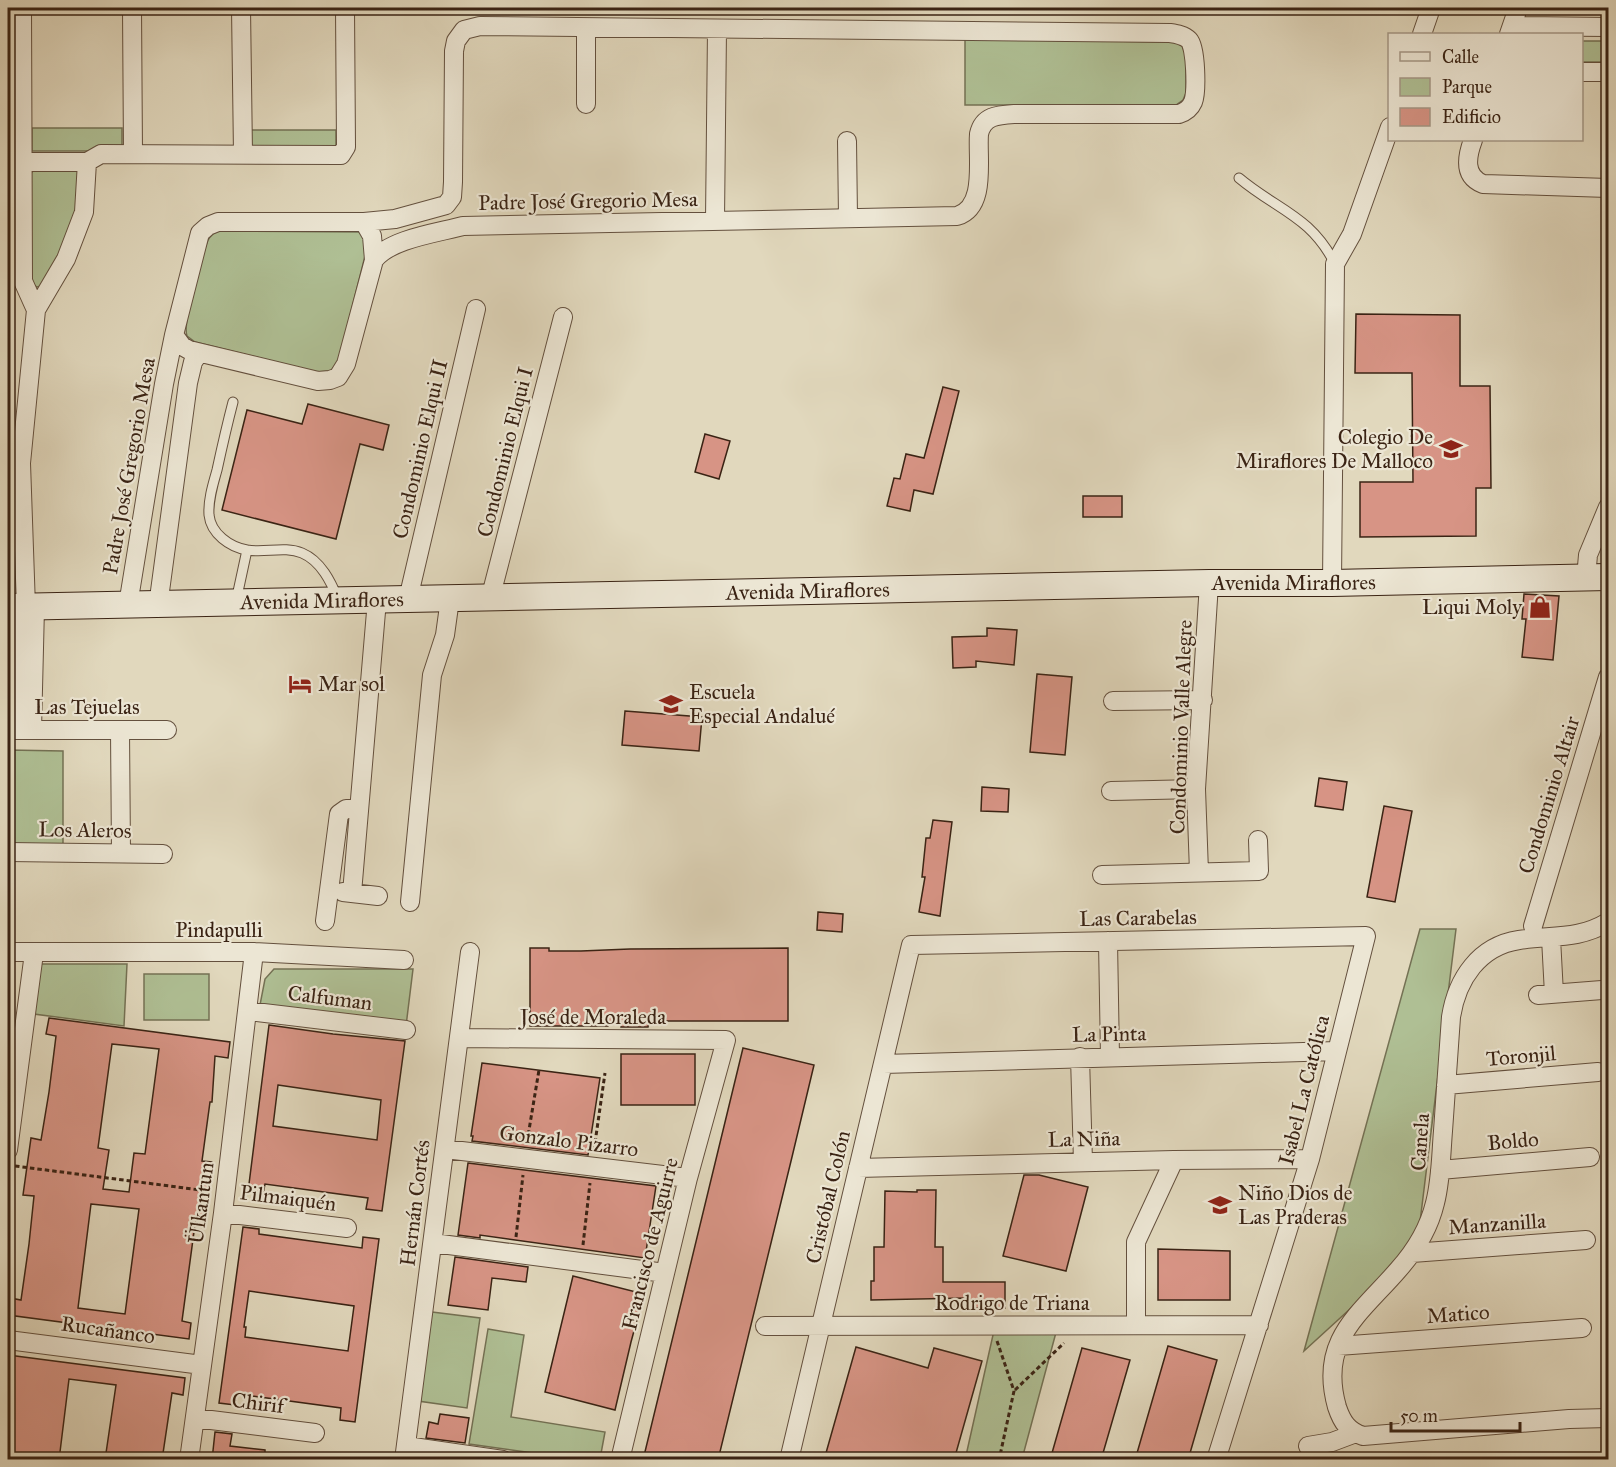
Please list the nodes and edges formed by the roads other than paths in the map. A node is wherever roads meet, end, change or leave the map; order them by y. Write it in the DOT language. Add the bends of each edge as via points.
graph roads {
  1 [pos="22,8"];
  2 [pos="132,8"];
  3 [pos="241,8"];
  4 [pos="345,8"];
  5 [pos="1431,8"];
  6 [pos="1518,8"];
  7 [pos="1608,27"];
  8 [pos="586,28"];
  9 [pos="717,29"];
  10 [pos="1510,30"];
  11 [pos="1422,33"];
  12 [pos="1583,72"];
  13 [pos="1608,72"];
  14 [pos="586,104"];
  15 [pos="1388,130"];
  16 [pos="847,141"];
  17 [pos="1473,141"];
  18 [pos="133,154"];
  19 [pos="243,154"];
  20 [pos="15,162"];
  21 [pos="87,162"];
  22 [pos="1239,178"];
  23 [pos="1608,188"];
  24 [pos="446,205"];
  25 [pos="848,217"];
  26 [pos="715,220"];
  27 [pos="364,222"];
  28 [pos="463,226"];
  29 [pos="374,261"];
  30 [pos="1335,264"];
  31 [pos="476,309"];
  32 [pos="36,310"];
  33 [pos="563,317"];
  34 [pos="174,335"];
  35 [pos="200,353"];
  36 [pos="232,402"];
  37 [pos="1608,507"];
  38 [pos="247,550"];
  39 [pos="1597,577"];
  40 [pos="1209,583"];
  41 [pos="1332,584"];
  42 [pos="408,599"];
  43 [pos="450,599"];
  44 [pos="490,599"];
  45 [pos="377,600"];
  46 [pos="338,601"];
  47 [pos="235,604"];
  48 [pos="128,605"];
  49 [pos="158,606"];
  50 [pos="22,607"];
  51 [pos="1608,676"];
  52 [pos="1203,700"];
  53 [pos="1113,701"];
  54 [pos="18,730"];
  55 [pos="120,730"];
  56 [pos="167,730"];
  57 [pos="1196,789"];
  58 [pos="1111,790"];
  59 [pos="359,809"];
  60 [pos="1258,840"];
  61 [pos="8,852"];
  62 [pos="121,853"];
  63 [pos="163,854"];
  64 [pos="1199,872"];
  65 [pos="1102,875"];
  66 [pos="329,891"];
  67 [pos="352,893"];
  68 [pos="378,896"];
  69 [pos="410,902"];
  70 [pos="325,921"];
  71 [pos="1608,922"];
  72 [pos="1533,926"];
  73 [pos="1366,936"];
  74 [pos="1551,938"];
  75 [pos="1108,941"];
  76 [pos="911,945"];
  77 [pos="8,952"];
  78 [pos="254,952"];
  79 [pos="470,952"];
  80 [pos="34,953"];
  81 [pos="404,960"];
  82 [pos="1602,990"];
  83 [pos="248,1011"];
  84 [pos="406,1030"];
  85 [pos="459,1038"];
  86 [pos="726,1040"];
  87 [pos="1337,1051"];
  88 [pos="1080,1057"];
  89 [pos="1110,1057"];
  90 [pos="883,1064"];
  91 [pos="1599,1072"];
  92 [pos="1446,1085"];
  93 [pos="8,1141"];
  94 [pos="445,1149"];
  95 [pos="1590,1157"];
  96 [pos="1310,1159"];
  97 [pos="1174,1160"];
  98 [pos="1083,1162"];
  99 [pos="858,1168"];
  100 [pos="1440,1170"];
  101 [pos="688,1178"];
  102 [pos="223,1213"];
  103 [pos="347,1228"];
  104 [pos="1586,1240"];
  105 [pos="433,1243"];
  106 [pos="1412,1253"];
  107 [pos="665,1273"];
  108 [pos="1136,1325"];
  109 [pos="1259,1325"];
  110 [pos="765,1326"];
  111 [pos="820,1326"];
  112 [pos="1582,1328"];
  113 [pos="8,1340"];
  114 [pos="1338,1346"];
  115 [pos="202,1365"];
  116 [pos="195,1418"];
  117 [pos="1608,1418"];
  118 [pos="315,1433"];
  119 [pos="1356,1433"];
  120 [pos="1308,1446"];
  121 [pos="405,1453"];
  122 [pos="189,1460"];
  123 [pos="503,1460"];
  124 [pos="620,1460"];
  125 [pos="789,1460"];
  126 [pos="1216,1460"];
  1 -- 20 [label="street"];
  2 -- 18 [label="street"];
  3 -- 19 [label="street"];
  4 -- 19 [label="street" via="346,147 341,155"];
  5 -- 11 [label="street"];
  6 -- 10 [label="street"];
  7 -- 10 [label="street"];
  8 -- 9 [label="street, Padre José Gregorio Mesa"];
  8 -- 14 [label="street"];
  8 -- 24 [label="street, Padre José Gregorio Mesa" via="480,26 461,33 454,51 452,194"];
  9 -- 25 [label="street, Padre José Gregorio Mesa" via="1170,33 1191,44 1194,97 1183,113 994,116 979,131 977,195 965,213 948,217"];
  9 -- 26 [label="street, Padre José Gregorio Mesa"];
  12 -- 13 [label="street"];
  15 -- 30 [label="street" via="1352,234"];
  16 -- 25 [label="street"];
  17 -- 23 [label="street" via="1467,161 1474,180 1491,185"];
  18 -- 19 [label="street"];
  18 -- 21 [label="street" via="101,154"];
  20 -- 21 [label="street"];
  20 -- 32 [label="street" via="23,282"];
  21 -- 32 [label="street" via="84,212 66,259"];
  22 -- 30 [label="lane" via="1297,216 1326,246"];
  24 -- 27 [label="street, Padre José Gregorio Mesa" via="411,216"];
  24 -- 28 [label="street, Padre José Gregorio Mesa"];
  25 -- 26 [label="street, Padre José Gregorio Mesa"];
  26 -- 28 [label="street, Padre José Gregorio Mesa"];
  27 -- 29 [label="street, Padre José Gregorio Mesa" via="372,236"];
  27 -- 34 [label="street, Padre José Gregorio Mesa" via="218,222 208,226 196,244"];
  28 -- 29 [label="street, Padre José Gregorio Mesa" via="388,247"];
  29 -- 35 [label="street, Padre José Gregorio Mesa" via="346,364 334,379 318,381"];
  30 -- 41 [label="street"];
  31 -- 42 [label="street, Condominio Elqui II"];
  32 -- 50 [label="street" via="21,463"];
  33 -- 44 [label="street, Condominio Elqui I"];
  34 -- 35 [label="street, Padre José Gregorio Mesa" via="182,346"];
  34 -- 48 [label="street, Padre José Gregorio Mesa"];
  35 -- 49 [label="street, Padre José Gregorio Mesa" via="193,362 188,383"];
  36 -- 38 [label="lane" via="209,516 220,537"];
  37 -- 39 [label="street" via="1588,555"];
  38 -- 46 [label="lane" via="303,554 330,580"];
  38 -- 47 [label="lane"];
  39 -- 41 [label="main road, Avenida Miraflores"];
  40 -- 41 [label="main road, Avenida Miraflores"];
  40 -- 44 [label="main road, Avenida Miraflores"];
  40 -- 52 [label="street, Condominio Valle Alegre"];
  42 -- 43 [label="main road, Avenida Miraflores"];
  42 -- 45 [label="main road, Avenida Miraflores"];
  43 -- 44 [label="main road, Avenida Miraflores"];
  43 -- 69 [label="street" via="445,635 432,675"];
  45 -- 46 [label="main road, Avenida Miraflores"];
  45 -- 59 [label="street"];
  46 -- 47 [label="main road, Avenida Miraflores"];
  47 -- 49 [label="main road, Avenida Miraflores"];
  48 -- 49 [label="main road, Avenida Miraflores"];
  48 -- 50 [label="main road, Avenida Miraflores"];
  50 -- 54 [label="street"];
  51 -- 72 [label="street, Condominio Altair"];
  52 -- 53 [label="street"];
  52 -- 57 [label="street, Condominio Valle Alegre"];
  54 -- 55 [label="street, Las Tejuelas"];
  55 -- 56 [label="street, Las Tejuelas"];
  55 -- 62 [label="street"];
  57 -- 58 [label="street"];
  57 -- 64 [label="street, Condominio Valle Alegre"];
  59 -- 66 [label="street" via="346,809 339,814"];
  59 -- 67 [label="street"];
  60 -- 64 [label="street" via="1259,871"];
  61 -- 62 [label="street, Los Aleros"];
  62 -- 63 [label="street, Los Aleros"];
  64 -- 65 [label="street"];
  66 -- 67 [label="street"];
  66 -- 70 [label="street"];
  67 -- 68 [label="street"];
  71 -- 74 [label="street, Canela" via="1585,934"];
  73 -- 75 [label="street, Las Carabelas"];
  73 -- 87 [label="street, Isabel La Católica"];
  74 -- 82 [label="street" via="1546,995"];
  74 -- 92 [label="street, Canela" via="1518,940 1494,948 1465,975 1453,1007"];
  75 -- 76 [label="street, Las Carabelas"];
  75 -- 89 [label="street"];
  76 -- 90 [label="street, Cristóbal Colón"];
  77 -- 80 [label="street, Pindapulli"];
  78 -- 80 [label="street, Pindapulli"];
  78 -- 81 [label="street, Pindapulli"];
  78 -- 83 [label="street, Ülkantun"];
  79 -- 85 [label="street, Hernán Cortés"];
  80 -- 93 [label="street"];
  83 -- 84 [label="street, Calfuman"];
  83 -- 102 [label="street, Ülkantun"];
  85 -- 86 [label="street, José de Moraleda"];
  85 -- 94 [label="street, Hernán Cortés"];
  86 -- 101 [label="street, Francisco de Aguirre"];
  87 -- 89 [label="street, La Pinta"];
  87 -- 96 [label="street, Isabel La Católica"];
  88 -- 89 [label="street, La Pinta"];
  88 -- 90 [label="street, La Pinta"];
  88 -- 98 [label="street"];
  90 -- 99 [label="street, Cristóbal Colón"];
  91 -- 92 [label="street, Toronjil"];
  92 -- 100 [label="street, Canela"];
  94 -- 101 [label="street, Gonzalo Pizarro"];
  94 -- 105 [label="street, Hernán Cortés"];
  95 -- 100 [label="street, Boldo"];
  96 -- 97 [label="street, La Niña"];
  96 -- 109 [label="street, Isabel La Católica"];
  97 -- 98 [label="street, La Niña"];
  97 -- 108 [label="street" via="1136,1242"];
  98 -- 99 [label="street, La Niña"];
  99 -- 111 [label="street, Cristóbal Colón"];
  100 -- 106 [label="street, Canela" via="1432,1216"];
  101 -- 107 [label="street, Francisco de Aguirre"];
  102 -- 103 [label="street, Pilmaiquén"];
  102 -- 115 [label="street, Ülkantun"];
  104 -- 106 [label="street, Manzanilla"];
  105 -- 107 [label="street"];
  105 -- 121 [label="street, Hernán Cortés"];
  106 -- 114 [label="street, Canela" via="1355,1315"];
  107 -- 124 [label="street, Francisco de Aguirre"];
  108 -- 109 [label="street, Rodrigo de Triana"];
  108 -- 111 [label="street, Rodrigo de Triana"];
  109 -- 126 [label="street, Isabel La Católica"];
  110 -- 111 [label="street, Rodrigo de Triana"];
  111 -- 125 [label="street, Cristóbal Colón"];
  112 -- 114 [label="street, Matico"];
  113 -- 115 [label="street, Rucañanco"];
  114 -- 119 [label="street, Canela" via="1333,1377 1336,1404 1344,1424"];
  115 -- 116 [label="street, Ülkantun"];
  116 -- 118 [label="street, Chirif"];
  116 -- 122 [label="street, Ülkantun"];
  117 -- 119 [label="street" via="1371,1436"];
  119 -- 120 [label="street"];
  121 -- 123 [label="street"];
}
